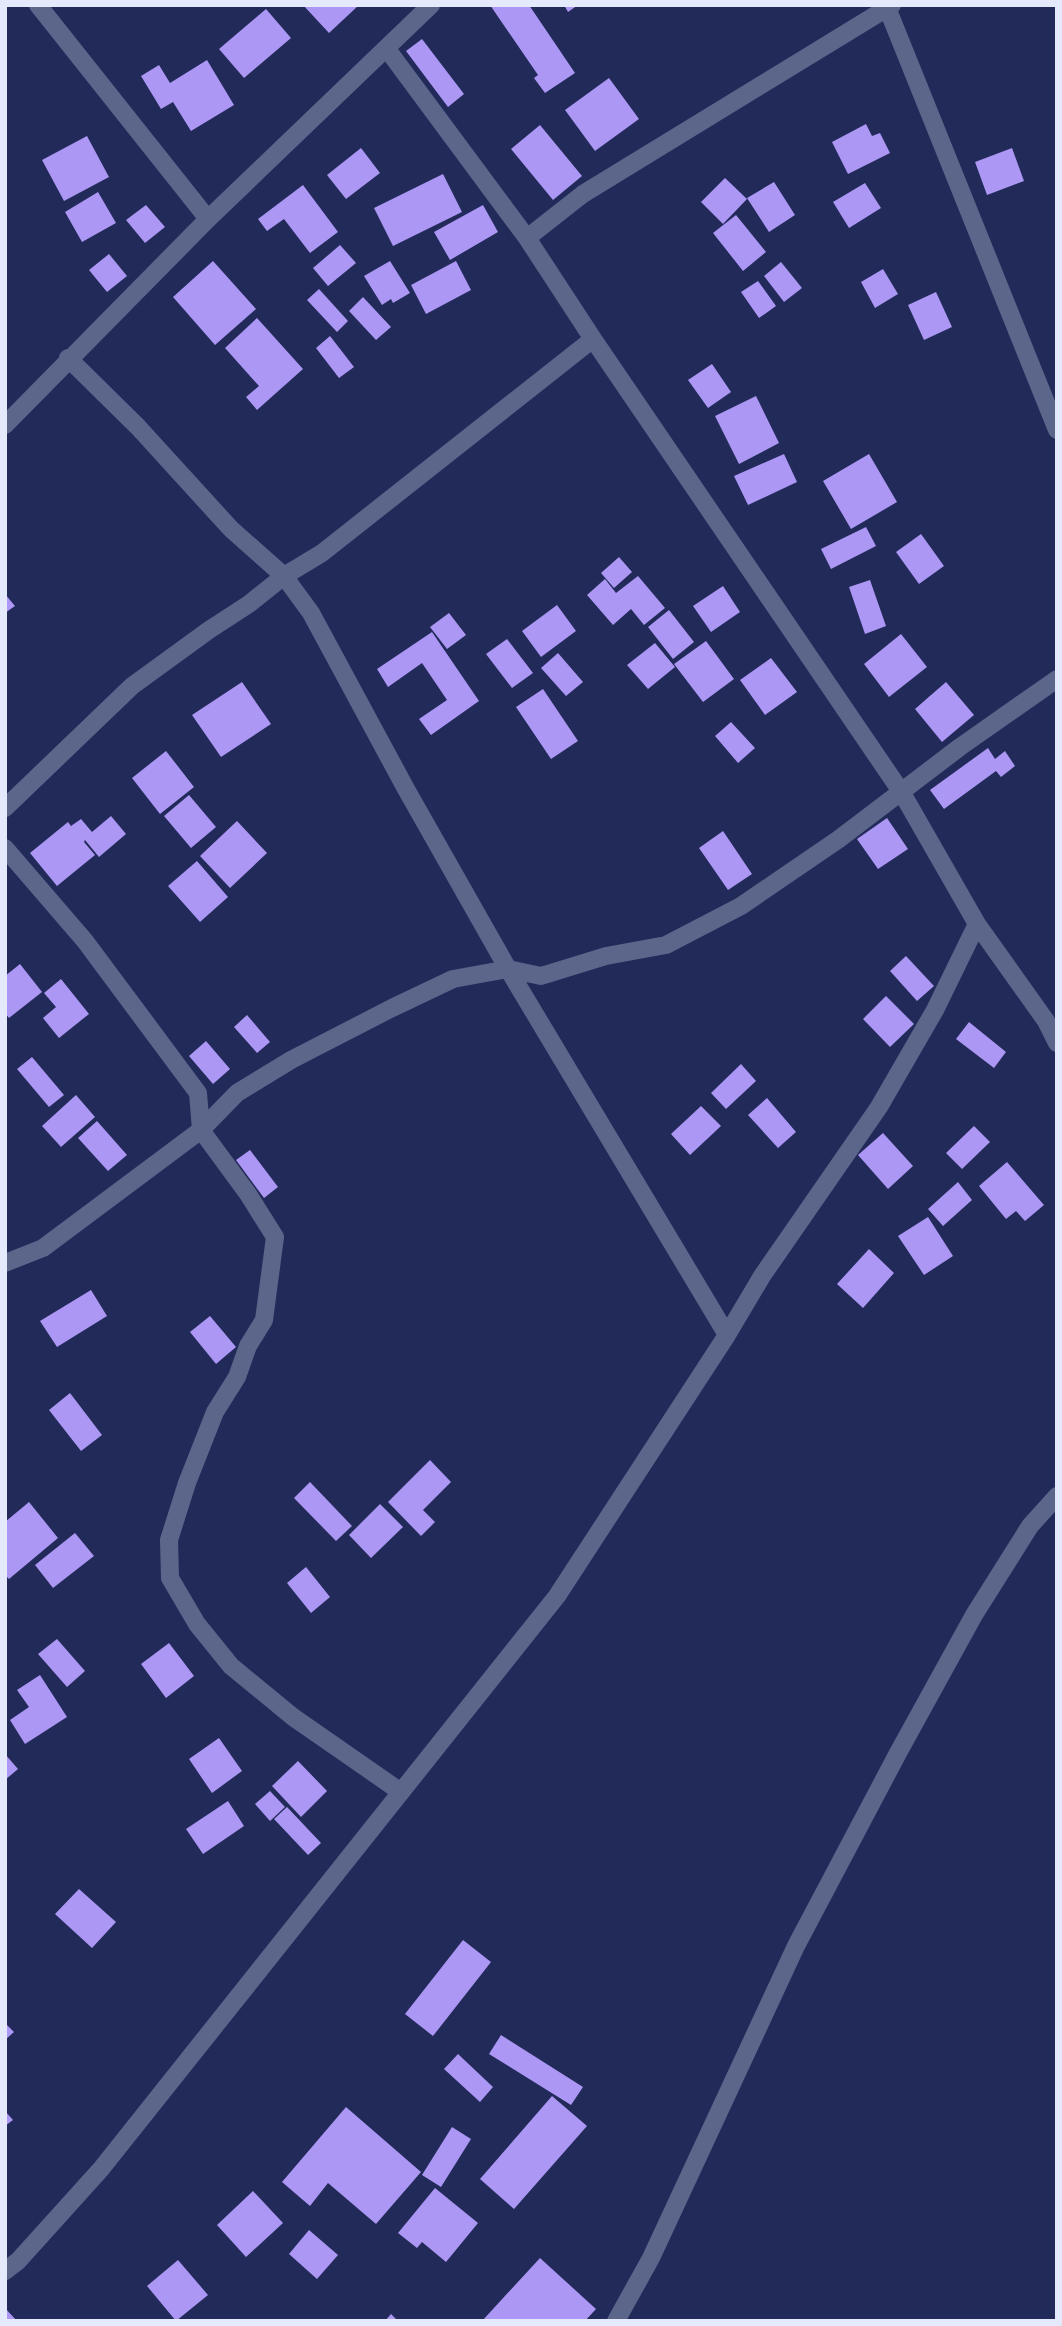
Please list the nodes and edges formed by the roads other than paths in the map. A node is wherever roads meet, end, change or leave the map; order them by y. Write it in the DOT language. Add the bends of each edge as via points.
graph roads {
  1 [pos="38,5"];
  2 [pos="431,5"];
  3 [pos="889,6"];
  4 [pos="387,48"];
  5 [pos="208,219"];
  6 [pos="527,238"];
  7 [pos="593,340"];
  8 [pos="68,358"];
  9 [pos="5,425"];
  10 [pos="1057,430"];
  11 [pos="284,576"];
  12 [pos="1057,679"];
  13 [pos="902,793"];
  14 [pos="5,808"];
  15 [pos="5,848"];
  16 [pos="977,924"];
  17 [pos="508,969"];
  18 [pos="1057,1043"];
  19 [pos="201,1130"];
  20 [pos="5,1263"];
  21 [pos="727,1335"];
  22 [pos="1057,1496"];
  23 [pos="401,1792"];
  24 [pos="5,2271"];
  25 [pos="616,2321"];
  1 -- 5 [label="street"];
  2 -- 4 [label="street"];
  3 -- 6 [label="street" via="583,194"];
  3 -- 10 [label="street"];
  4 -- 5 [label="street"];
  4 -- 6 [label="street"];
  5 -- 8 [label="street"];
  6 -- 7 [label="street"];
  7 -- 11 [label="street" via="322,553"];
  7 -- 13 [label="street"];
  8 -- 9 [label="street"];
  8 -- 11 [label="street" via="231,529"];
  11 -- 14 [label="street" via="132,686"];
  11 -- 17 [label="street" via="312,613"];
  12 -- 13 [label="street"];
  13 -- 16 [label="street"];
  13 -- 17 [label="street" via="741,906 666,944 541,976"];
  15 -- 19 [label="street" via="85,941 198,1093"];
  16 -- 18 [label="street"];
  16 -- 21 [label="street" via="879,1107 762,1276"];
  17 -- 19 [label="street" via="453,979 291,1060 237,1093"];
  17 -- 21 [label="street"];
  19 -- 20 [label="street" via="43,1248"];
  19 -- 23 [label="street" via="275,1237 264,1320 215,1412 187,1483 169,1540 170,1577 197,1624 231,1666 293,1717"];
  21 -- 23 [label="street" via="557,1596"];
  22 -- 25 [label="street" via="1030,1526 974,1615 898,1753 796,1946 651,2258"];
  23 -- 24 [label="street" via="101,2169"];
}
